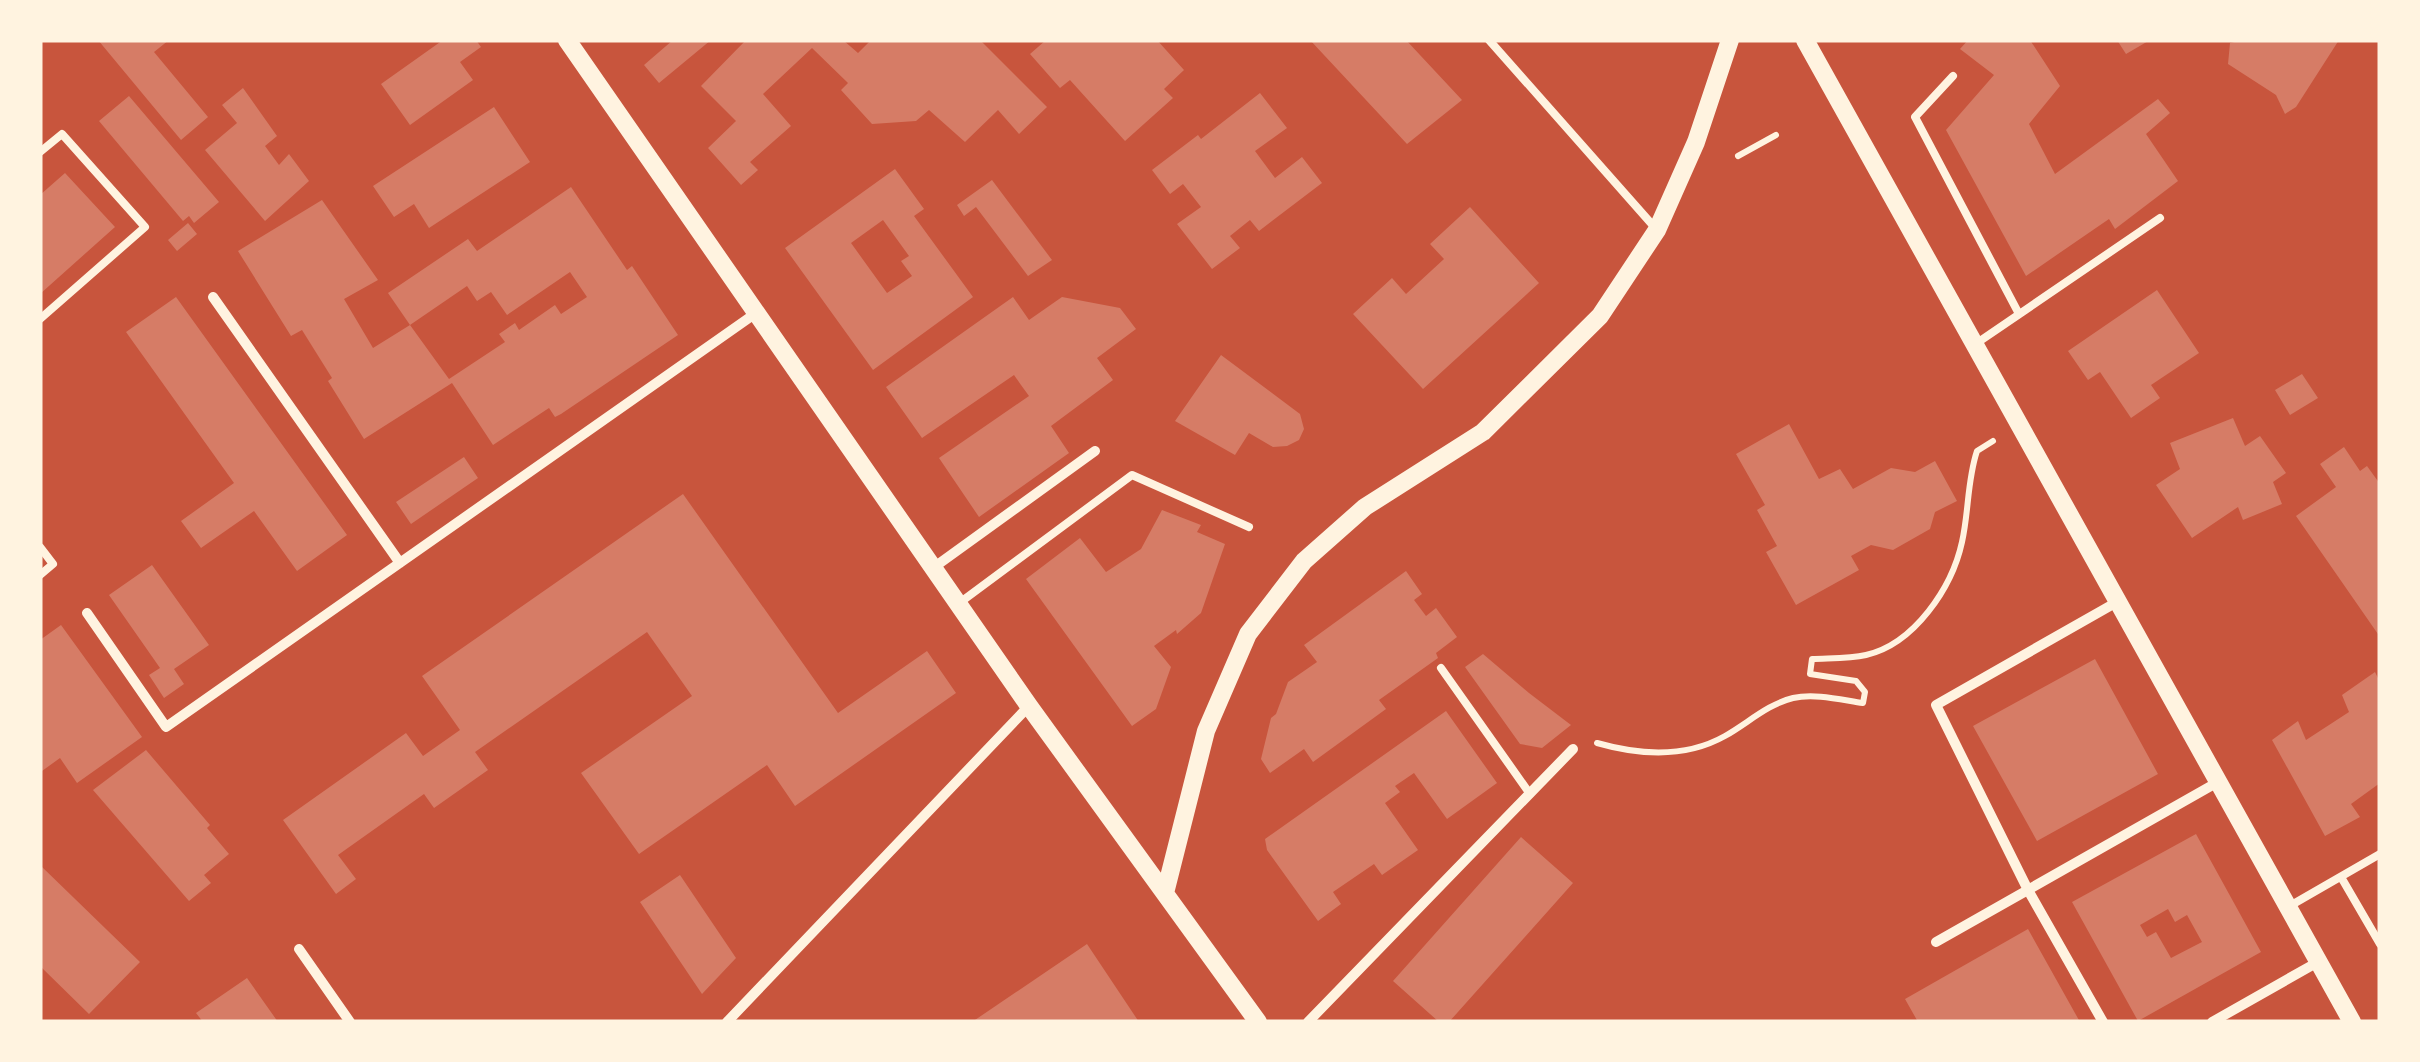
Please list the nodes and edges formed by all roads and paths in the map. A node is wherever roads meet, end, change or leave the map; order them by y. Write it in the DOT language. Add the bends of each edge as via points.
graph roads {
  1 [pos="566,40"];
  2 [pos="1488,40"];
  3 [pos="1730,40"];
  4 [pos="1805,40"];
  5 [pos="1953,76"];
  6 [pos="1776,136"];
  7 [pos="40,152"];
  8 [pos="1738,156"];
  9 [pos="2160,218"];
  10 [pos="1657,230"];
  11 [pos="213,297"];
  12 [pos="756,312"];
  13 [pos="2019,314"];
  14 [pos="40,319"];
  15 [pos="1974,345"];
  16 [pos="2003,434"];
  17 [pos="1095,451"];
  18 [pos="1249,527"];
  19 [pos="40,548"];
  20 [pos="400,562"];
  21 [pos="933,568"];
  22 [pos="40,574"];
  23 [pos="2117,602"];
  24 [pos="958,604"];
  25 [pos="86,613"];
  26 [pos="1440,668"];
  27 [pos="1028,706"];
  28 [pos="1616,748"];
  29 [pos="1573,749"];
  30 [pos="2218,782"];
  31 [pos="1530,794"];
  32 [pos="2380,854"];
  33 [pos="2341,876"];
  34 [pos="2028,890"];
  35 [pos="1165,893"];
  36 [pos="2288,907"];
  37 [pos="1936,942"];
  38 [pos="2380,944"];
  39 [pos="299,950"];
  40 [pos="2318,962"];
  41 [pos="350,1022"];
  42 [pos="727,1022"];
  43 [pos="1258,1022"];
  44 [pos="1308,1022"];
  45 [pos="2103,1022"];
  46 [pos="2212,1022"];
  47 [pos="2352,1022"];
  1 -- 12 [label="street"];
  2 -- 10 [label="lane"];
  3 -- 10 [label="street"];
  4 -- 15 [label="street"];
  5 -- 13 [label="lane" via="1915,117"];
  6 -- 8 [label="path"];
  7 -- 14 [label="lane" via="62,134 145,227"];
  9 -- 13 [label="lane"];
  10 -- 35 [label="street" via="1600,316 1482,432 1365,507 1304,561 1248,634 1206,731"];
  11 -- 20 [label="street"];
  12 -- 20 [label="street"];
  12 -- 21 [label="street"];
  13 -- 15 [label="lane"];
  15 -- 23 [label="street"];
  16 -- 28 [label="path" via="1977,451 1954,569 1920,620 1869,655 1812,659 1810,674 1856,681 1863,703 1796,697 1704,745 1642,754"];
  17 -- 21 [label="street"];
  18 -- 24 [label="lane" via="1132,475"];
  19 -- 22 [label="lane" via="53,564"];
  20 -- 25 [label="street" via="166,727"];
  21 -- 24 [label="street"];
  23 -- 30 [label="street"];
  23 -- 34 [label="street" via="1936,706"];
  24 -- 27 [label="street"];
  26 -- 31 [label="lane"];
  27 -- 35 [label="street"];
  27 -- 42 [label="street"];
  29 -- 31 [label="street"];
  30 -- 34 [label="street"];
  30 -- 36 [label="street"];
  31 -- 44 [label="street"];
  32 -- 33 [label="lane"];
  33 -- 36 [label="lane"];
  33 -- 38 [label="lane"];
  34 -- 37 [label="street"];
  34 -- 45 [label="street"];
  35 -- 43 [label="street"];
  36 -- 40 [label="street"];
  39 -- 41 [label="street"];
  40 -- 46 [label="street"];
  40 -- 47 [label="street"];
}
